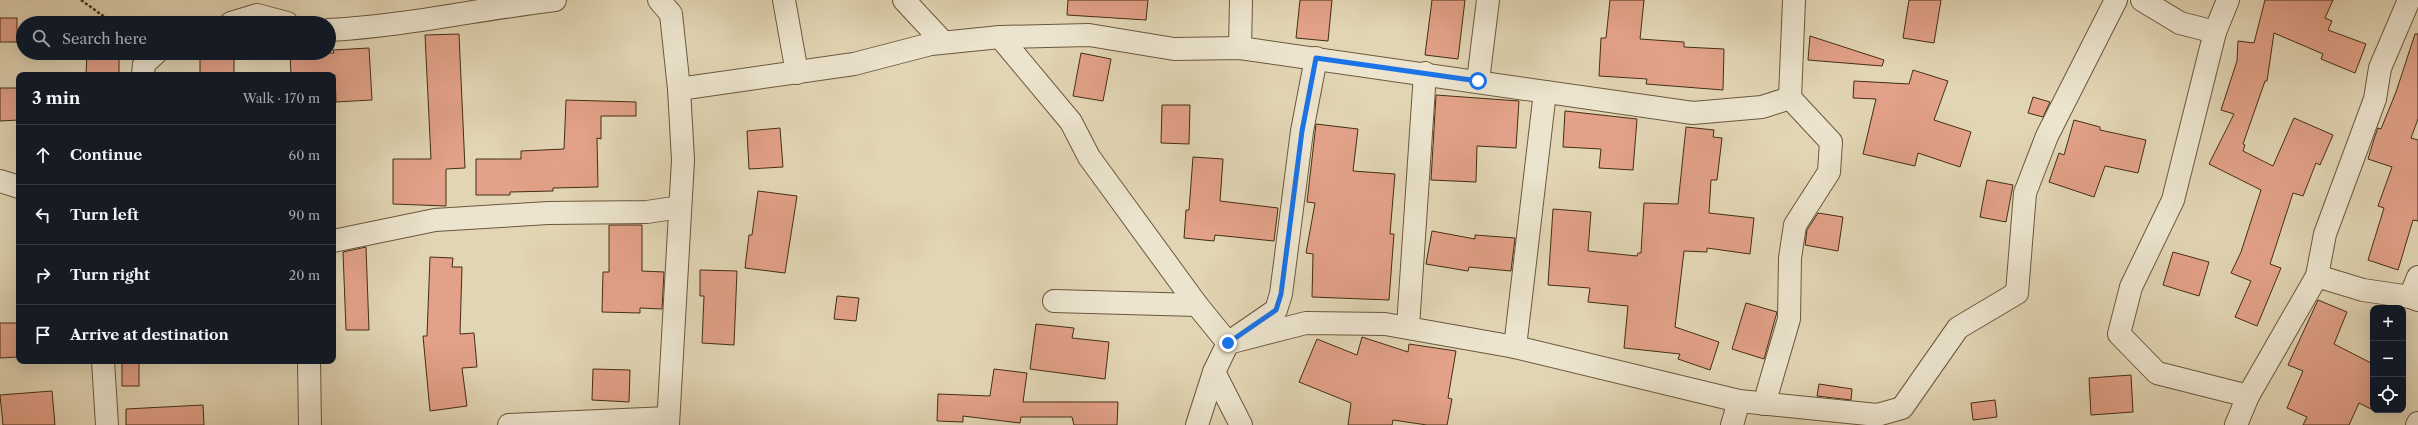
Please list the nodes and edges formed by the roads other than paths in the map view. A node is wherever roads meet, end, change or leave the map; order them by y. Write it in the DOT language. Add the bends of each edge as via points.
graph roads {
  1 [pos="555,0"];
  2 [pos="659,0"];
  3 [pos="784,0"];
  4 [pos="904,0"];
  5 [pos="1241,0"];
  6 [pos="1488,0"];
  7 [pos="1794,0"];
  8 [pos="2116,0"];
  9 [pos="2142,0"];
  10 [pos="2228,0"];
  11 [pos="2409,0"];
  12 [pos="469,5"];
  13 [pos="257,8"];
  14 [pos="244,16"];
  15 [pos="273,16"];
  16 [pos="336,30"];
  17 [pos="2215,32"];
  18 [pos="1000,37"];
  19 [pos="943,42"];
  20 [pos="1240,48"];
  21 [pos="1316,58"];
  22 [pos="148,60"];
  23 [pos="143,72"];
  24 [pos="797,72"];
  25 [pos="1425,73"];
  26 [pos="1478,81"];
  27 [pos="679,89"];
  28 [pos="1545,92"];
  29 [pos="1790,98"];
  30 [pos="0,181"];
  31 [pos="16,186"];
  32 [pos="680,207"];
  33 [pos="336,240"];
  34 [pos="2317,276"];
  35 [pos="2415,291"];
  36 [pos="1054,300"];
  37 [pos="1197,305"];
  38 [pos="1408,326"];
  39 [pos="1228,343"];
  40 [pos="1515,346"];
  41 [pos="103,364"];
  42 [pos="309,364"];
  43 [pos="1214,372"];
  44 [pos="2248,396"];
  45 [pos="1740,401"];
  46 [pos="1764,404"];
  47 [pos="668,422"];
  48 [pos="107,425"];
  49 [pos="310,425"];
  50 [pos="509,425"];
  51 [pos="1197,425"];
  52 [pos="1241,425"];
  53 [pos="1732,425"];
  54 [pos="2236,425"];
  1 -- 12 [label="street"];
  2 -- 27 [label="street" via="671,14"];
  3 -- 24 [label="street"];
  4 -- 19 [label="street"];
  5 -- 20 [label="street"];
  6 -- 26 [label="street"];
  7 -- 29 [label="street"];
  8 -- 46 [label="street" via="2047,136 2026,193 2017,293 1958,328 1902,408 1877,416"];
  9 -- 17 [label="street" via="2180,23"];
  10 -- 17 [label="street"];
  11 -- 34 [label="street" via="2380,68 2375,99 2325,234"];
  12 -- 16 [label="street" via="374,28"];
  13 -- 14 [label="street"];
  13 -- 15 [label="street"];
  17 -- 44 [label="street" via="2173,200 2131,287 2118,334 2157,373"];
  18 -- 19 [label="street"];
  18 -- 20 [label="street" via="1089,35 1174,49"];
  18 -- 37 [label="street" via="1071,122 1089,157"];
  19 -- 24 [label="street" via="854,64"];
  20 -- 21 [label="street"];
  21 -- 25 [label="street"];
  21 -- 39 [label="street" via="1302,131 1281,294 1276,310"];
  22 -- 23 [label="street" via="144,64"];
  24 -- 27 [label="street"];
  25 -- 26 [label="street"];
  25 -- 38 [label="street"];
  26 -- 28 [label="street"];
  27 -- 32 [label="street" via="683,160"];
  28 -- 29 [label="street" via="1693,113 1762,107"];
  28 -- 40 [label="street"];
  29 -- 46 [label="street" via="1830,142 1829,172 1795,225 1790,258 1789,319"];
  30 -- 31 [label="street"];
  32 -- 33 [label="street" via="647,212 435,220"];
  32 -- 47 [label="street"];
  34 -- 35 [label="street" via="2363,290"];
  34 -- 44 [label="street"];
  36 -- 37 [label="street"];
  37 -- 39 [label="street"];
  38 -- 39 [label="street" via="1306,322"];
  38 -- 40 [label="street"];
  39 -- 43 [label="street"];
  40 -- 45 [label="street"];
  41 -- 48 [label="street"];
  42 -- 49 [label="street"];
  43 -- 51 [label="street"];
  43 -- 52 [label="street"];
  44 -- 54 [label="street"];
  45 -- 46 [label="street"];
  45 -- 53 [label="street"];
  47 -- 50 [label="street"];
}
